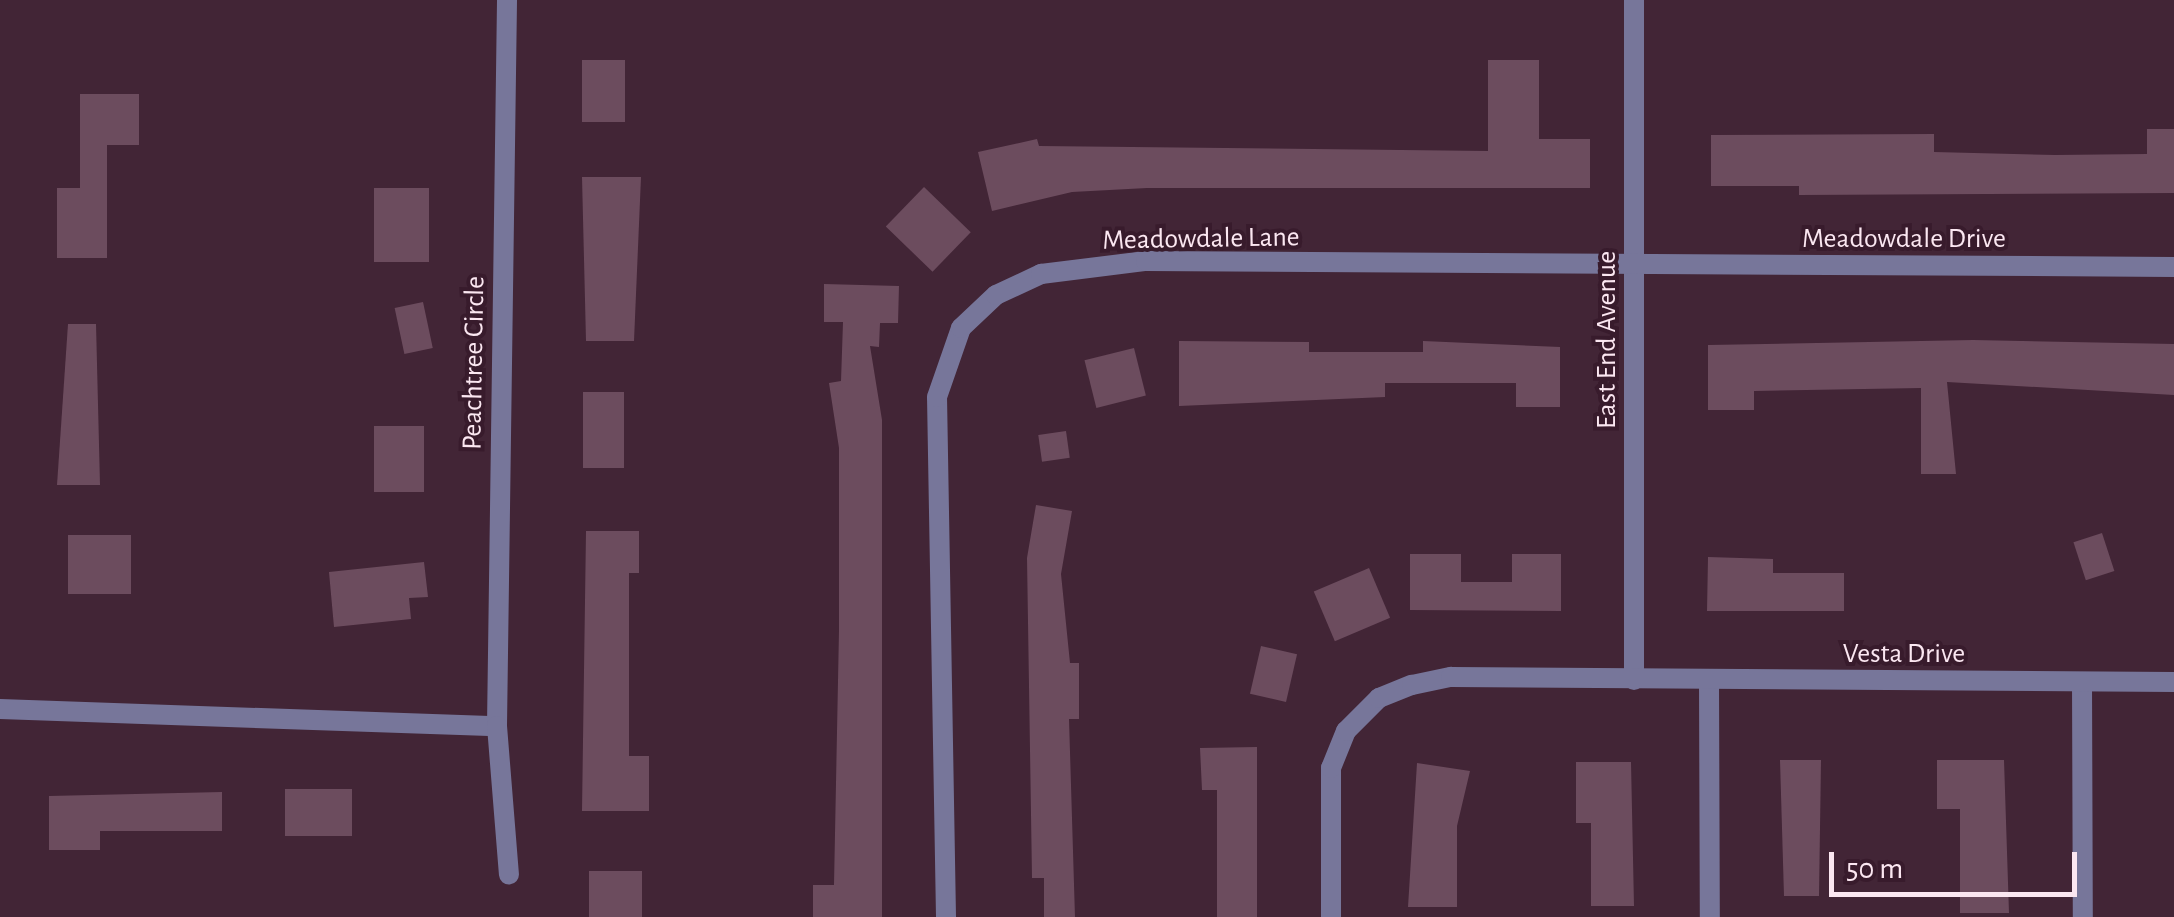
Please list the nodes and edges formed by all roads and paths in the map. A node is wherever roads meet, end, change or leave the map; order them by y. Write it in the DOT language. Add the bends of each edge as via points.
graph roads {
  1 [pos="507,0"];
  2 [pos="1634,0"];
  3 [pos="1634,266"];
  4 [pos="2174,267"];
  5 [pos="1634,680"];
  6 [pos="1710,680"];
  7 [pos="2082,682"];
  8 [pos="2174,682"];
  9 [pos="0,709"];
  10 [pos="497,726"];
  11 [pos="509,875"];
  12 [pos="946,917"];
  13 [pos="1331,917"];
  14 [pos="1710,917"];
  15 [pos="2083,917"];
  1 -- 10 [label="street, Peachtree Circle"];
  2 -- 3 [label="street, East End Avenue"];
  3 -- 4 [label="street, Meadowdale Drive"];
  3 -- 5 [label="street, East End Avenue"];
  3 -- 12 [label="street, Meadowdale Lane" via="1146,261 1041,274 973,317 937,397"];
  5 -- 6 [label="street, Vesta Drive"];
  5 -- 13 [label="street, Vesta Drive" via="1450,677 1379,698 1346,731 1331,768"];
  6 -- 7 [label="street, Vesta Drive"];
  6 -- 14 [label="street"];
  7 -- 8 [label="street, Vesta Drive"];
  7 -- 15 [label="street"];
  9 -- 10 [label="street"];
  10 -- 11 [label="street, Peachtree Circle"];
}
